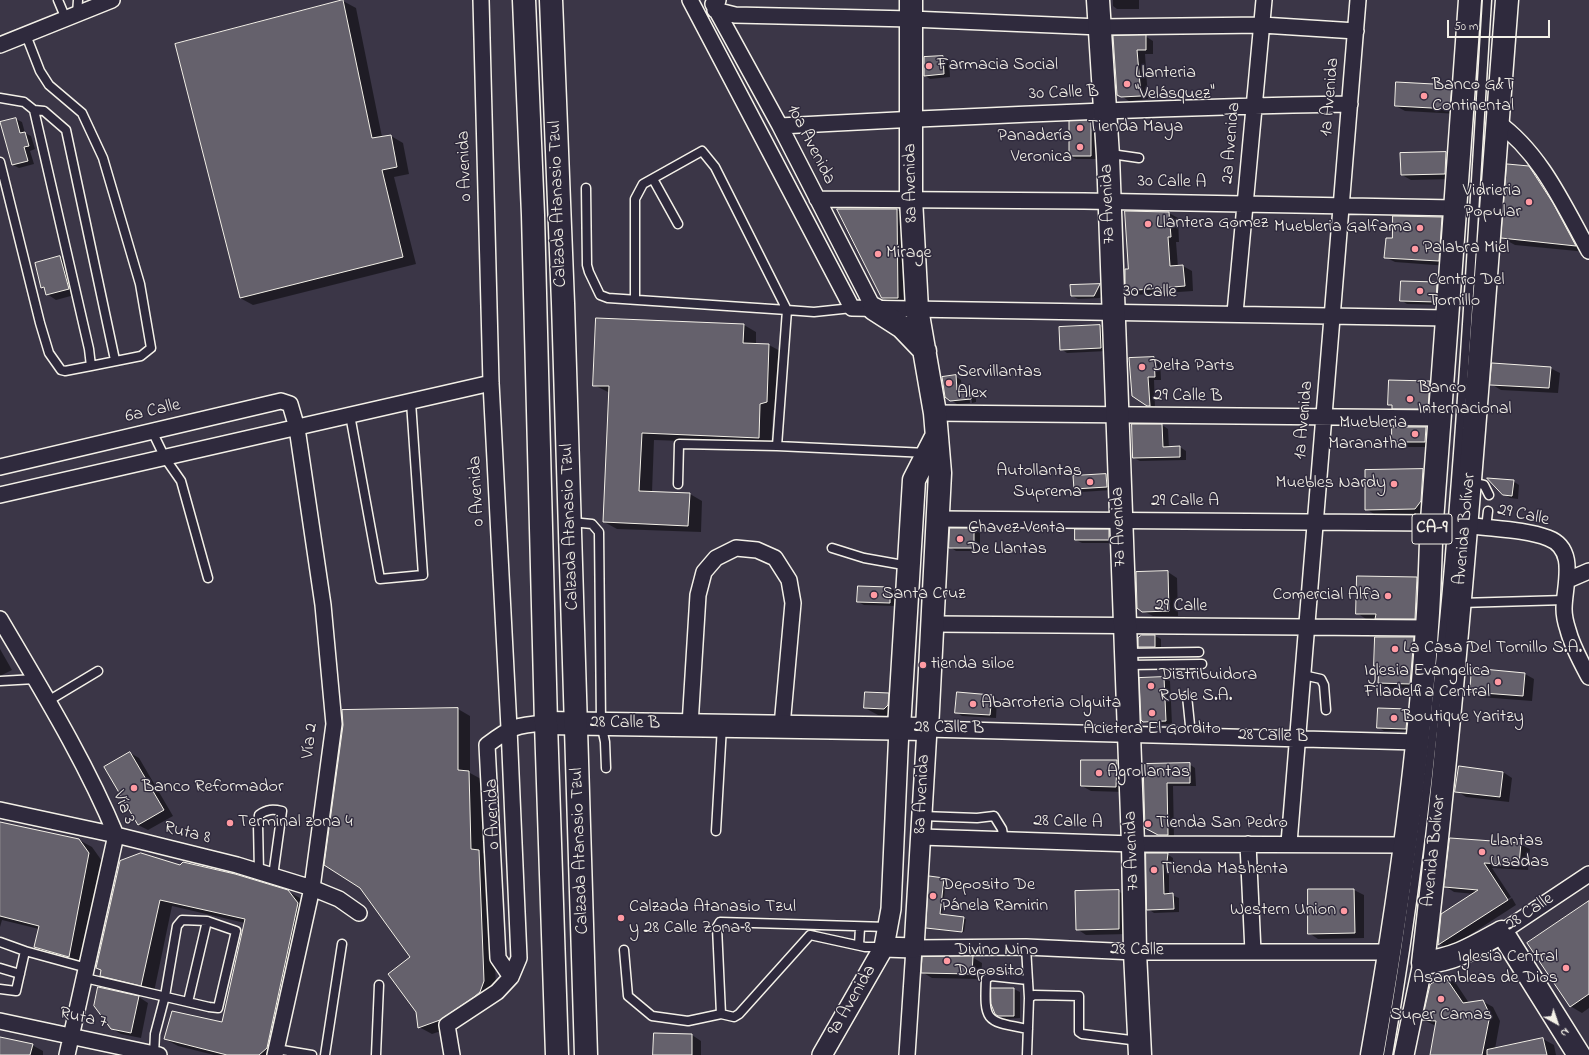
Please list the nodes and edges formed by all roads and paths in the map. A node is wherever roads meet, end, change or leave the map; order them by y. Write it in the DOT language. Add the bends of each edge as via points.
graph roads {
  1 [pos="58,0"];
  2 [pos="112,0"];
  3 [pos="481,0"];
  4 [pos="524,0"];
  5 [pos="551,0"];
  6 [pos="690,0"];
  7 [pos="1098,0"];
  8 [pos="1264,0"];
  9 [pos="1358,0"];
  10 [pos="1470,0"];
  11 [pos="1487,0"];
  12 [pos="1507,0"];
  13 [pos="715,3"];
  14 [pos="911,10"];
  15 [pos="74,11"];
  16 [pos="1262,25"];
  17 [pos="1100,27"];
  18 [pos="1356,31"];
  19 [pos="26,35"];
  20 [pos="0,45"];
  21 [pos="0,98"];
  22 [pos="1350,104"];
  23 [pos="1254,105"];
  24 [pos="34,110"];
  25 [pos="1106,111"];
  26 [pos="910,119"];
  27 [pos="1497,122"];
  28 [pos="780,126"];
  29 [pos="1108,156"];
  30 [pos="1139,158"];
  31 [pos="0,162"];
  32 [pos="653,179"];
  33 [pos="586,188"];
  34 [pos="816,199"];
  35 [pos="911,199"];
  36 [pos="1109,202"];
  37 [pos="1245,203"];
  38 [pos="1341,206"];
  39 [pos="1455,208"];
  40 [pos="678,224"];
  41 [pos="1589,251"];
  42 [pos="635,300"];
  43 [pos="852,308"];
  44 [pos="874,309"];
  45 [pos="917,309"];
  46 [pos="787,310"];
  47 [pos="1113,311"];
  48 [pos="1235,313"];
  49 [pos="1332,315"];
  50 [pos="1448,318"];
  51 [pos="925,351"];
  52 [pos="115,360"];
  53 [pos="91,366"];
  54 [pos="491,383"];
  55 [pos="411,402"];
  56 [pos="935,413"];
  57 [pos="1116,415"];
  58 [pos="350,416"];
  59 [pos="1324,417"];
  60 [pos="1441,418"];
  61 [pos="297,428"];
  62 [pos="152,431"];
  63 [pos="777,446"];
  64 [pos="933,447"];
  65 [pos="165,458"];
  66 [pos="0,467"];
  67 [pos="1470,482"];
  68 [pos="678,484"];
  69 [pos="0,495"];
  70 [pos="1489,495"];
  71 [pos="1488,511"];
  72 [pos="938,519"];
  73 [pos="1120,521"];
  74 [pos="570,522"];
  75 [pos="1315,522"];
  76 [pos="1432,523"];
  77 [pos="1476,526"];
  78 [pos="832,548"];
  79 [pos="909,566"];
  80 [pos="1589,571"];
  81 [pos="208,578"];
  82 [pos="1568,580"];
  83 [pos="1565,600"];
  84 [pos="1460,604"];
  85 [pos="1,622"];
  86 [pos="934,624"];
  87 [pos="1124,625"];
  88 [pos="1307,627"];
  89 [pos="1427,628"];
  90 [pos="1199,652"];
  91 [pos="1125,659"];
  92 [pos="1202,664"];
  93 [pos="98,671"];
  94 [pos="1302,675"];
  95 [pos="1589,677"];
  96 [pos="35,679"];
  97 [pos="0,681"];
  98 [pos="1187,696"];
  99 [pos="48,701"];
  100 [pos="1326,710"];
  101 [pos="546,723"];
  102 [pos="577,723"];
  103 [pos="601,724"];
  104 [pos="690,725"];
  105 [pos="722,725"];
  106 [pos="782,726"];
  107 [pos="509,728"];
  108 [pos="899,728"];
  109 [pos="927,729"];
  110 [pos="1128,734"];
  111 [pos="1192,735"];
  112 [pos="1298,738"];
  113 [pos="1417,742"];
  114 [pos="487,745"];
  115 [pos="606,768"];
  116 [pos="0,810"];
  117 [pos="922,816"];
  118 [pos="716,831"];
  119 [pos="116,835"];
  120 [pos="921,837"];
  121 [pos="1004,840"];
  122 [pos="1289,843"];
  123 [pos="1133,844"];
  124 [pos="1248,844"];
  125 [pos="1406,844"];
  126 [pos="266,874"];
  127 [pos="1589,874"];
  128 [pos="312,888"];
  129 [pos="359,913"];
  130 [pos="207,921"];
  131 [pos="887,927"];
  132 [pos="860,928"];
  133 [pos="1502,932"];
  134 [pos="0,942"];
  135 [pos="342,944"];
  136 [pos="859,945"];
  137 [pos="884,947"];
  138 [pos="914,948"];
  139 [pos="1026,948"];
  140 [pos="624,950"];
  141 [pos="25,951"];
  142 [pos="1135,952"];
  143 [pos="1253,952"];
  144 [pos="1390,952"];
  145 [pos="1423,963"];
  146 [pos="0,968"];
  147 [pos="86,973"];
  148 [pos="20,974"];
  149 [pos="511,978"];
  150 [pos="1028,980"];
  151 [pos="379,985"];
  152 [pos="0,989"];
  153 [pos="165,996"];
  154 [pos="1029,998"];
  155 [pos="188,1002"];
  156 [pos="720,1014"];
  157 [pos="0,1021"];
  158 [pos="1028,1028"];
  159 [pos="72,1035"];
  160 [pos="1140,1048"];
  161 [pos="276,1052"];
  162 [pos="156,1054"];
  163 [pos="67,1055"];
  164 [pos="312,1055"];
  165 [pos="321,1055"];
  166 [pos="325,1055"];
  167 [pos="376,1055"];
  168 [pos="452,1055"];
  169 [pos="557,1055"];
  170 [pos="586,1055"];
  171 [pos="822,1055"];
  172 [pos="908,1055"];
  173 [pos="1027,1055"];
  174 [pos="1372,1055"];
  175 [pos="1388,1055"];
  176 [pos="1404,1055"];
  177 [pos="1579,1055"];
  1 -- 15 [label="lane"];
  2 -- 15 [label="street"];
  3 -- 54 [label="street, 0 Avenida"];
  4 -- 101 [label="main road, Calzada Atanasio Tzul" via="533,215"];
  5 -- 74 [label="main road, Calzada Atanasio Tzul"];
  6 -- 43 [label="street"];
  7 -- 17 [label="main road, 7a Avenida"];
  8 -- 16 [label="street, 2a Avenida"];
  9 -- 18 [label="street, 1a Avenida"];
  10 -- 39 [label="main road, Avenida Bolívar / CA-9"];
  11 -- 175 [label="lane" via="1458,460 1445,621 1426,795 1404,962"];
  12 -- 27 [label="main road, Avenida Bolívar / CA-9"];
  13 -- 14 [label="street" via="735,15"];
  13 -- 28 [label="street, 10a Avenida"];
  14 -- 17 [label="street"];
  14 -- 26 [label="main road, 8a Avenida"];
  15 -- 19 [label="street"];
  16 -- 17 [label="street"];
  16 -- 18 [label="street"];
  16 -- 23 [label="street, 2a Avenida"];
  17 -- 25 [label="main road, 7a Avenida"];
  18 -- 22 [label="street, 1a Avenida"];
  19 -- 20 [label="street"];
  19 -- 52 [label="lane" via="49,85 82,113 103,158 140,284 151,348 142,356"];
  21 -- 24 [label="lane" via="24,102"];
  22 -- 23 [label="street, 30 Calle B"];
  22 -- 38 [label="street, 1a Avenida"];
  23 -- 25 [label="street, 30 Calle B"];
  23 -- 37 [label="street, 2a Avenida"];
  24 -- 52 [label="lane" via="44,111 66,130"];
  24 -- 53 [label="lane" via="88,341"];
  25 -- 26 [label="street, 30 Calle B"];
  25 -- 29 [label="main road, 7a Avenida"];
  26 -- 28 [label="street, 30 Calle B"];
  26 -- 35 [label="main road, 8a Avenida"];
  27 -- 41 [label="street" via="1512,132 1535,160"];
  27 -- 67 [label="main road, Avenida Bolívar / CA-9"];
  28 -- 34 [label="street, 10a Avenida"];
  29 -- 30 [label="lane"];
  29 -- 36 [label="main road, 7a Avenida"];
  31 -- 53 [label="lane" via="40,323 50,353 61,370"];
  32 -- 40 [label="lane"];
  32 -- 42 [label="lane" via="643,184 634,199"];
  32 -- 46 [label="lane" via="702,151 715,167"];
  33 -- 42 [label="lane" via="588,272 600,295"];
  34 -- 35 [label="street, 30 Calle A"];
  34 -- 44 [label="street, 10a Avenida"];
  35 -- 36 [label="street, 30 Calle A"];
  35 -- 45 [label="main road, 8a Avenida"];
  36 -- 37 [label="street, 30 Calle A"];
  36 -- 47 [label="main road, 7a Avenida"];
  37 -- 38 [label="street, 30 Calle A"];
  37 -- 48 [label="street, 2a Avenida"];
  38 -- 39 [label="street, 30 Calle A"];
  38 -- 49 [label="street, 1a Avenida"];
  39 -- 50 [label="main road, Avenida Bolívar / CA-9"];
  42 -- 46 [label="lane"];
  43 -- 44 [label="street, 30 Calle"];
  43 -- 46 [label="lane" via="814,312"];
  44 -- 45 [label="street, 30 Calle"];
  44 -- 51 [label="main road" via="902,327"];
  45 -- 47 [label="street, 30 Calle"];
  45 -- 51 [label="main road, 8a Avenida"];
  46 -- 63 [label="lane"];
  47 -- 48 [label="street, 30 Calle"];
  47 -- 57 [label="main road, 7a Avenida"];
  48 -- 49 [label="street, 30 Calle"];
  49 -- 50 [label="street, 30 Calle"];
  49 -- 59 [label="street, 1a Avenida"];
  50 -- 60 [label="main road, Avenida Bolívar / CA-9"];
  51 -- 56 [label="main road, 8a Avenida"];
  52 -- 53 [label="lane"];
  54 -- 55 [label="street"];
  54 -- 107 [label="street, 0 Avenida"];
  55 -- 58 [label="street"];
  55 -- 58 [label="lane" via="422,574 380,579"];
  56 -- 57 [label="street, 29 Calle B"];
  56 -- 64 [label="main road, 8a Avenida"];
  57 -- 59 [label="street, 29 Calle B"];
  57 -- 73 [label="main road, 7a Avenida"];
  58 -- 61 [label="street"];
  59 -- 60 [label="street, 29 Calle B"];
  59 -- 75 [label="street, 1a Avenida"];
  60 -- 76 [label="main road, Avenida Bolívar / CA-9"];
  61 -- 62 [label="street, 6a Calle" via="290,404 281,401"];
  61 -- 65 [label="street"];
  61 -- 128 [label="street, Vía 2" via="323,605 334,724"];
  62 -- 65 [label="lane"];
  62 -- 66 [label="street, 6a Calle"];
  63 -- 64 [label="lane"];
  63 -- 68 [label="lane" via="679,444"];
  64 -- 72 [label="main road, 8a Avenida" via="940,473"];
  64 -- 79 [label="main road, 8a Avenida" via="914,480"];
  65 -- 69 [label="street"];
  65 -- 81 [label="lane" via="181,481"];
  67 -- 70 [label="lane" via="1484,485"];
  67 -- 77 [label="main road, Avenida Bolívar / CA-9"];
  71 -- 77 [label="lane"];
  72 -- 73 [label="street, 29 Calle A"];
  72 -- 86 [label="main road, 8a Avenida"];
  73 -- 75 [label="street, 29 Calle A"];
  73 -- 87 [label="main road, 7a Avenida"];
  74 -- 102 [label="main road, Calzada Atanasio Tzul"];
  74 -- 103 [label="lane" via="592,524 599,532"];
  75 -- 76 [label="street, 29 Calle A"];
  75 -- 88 [label="street, 1a Avenida"];
  76 -- 89 [label="main road, Avenida Bolívar / CA-9"];
  77 -- 82 [label="street, 29 Calle" via="1549,538 1564,554 1568,565"];
  77 -- 84 [label="main road, Avenida Bolívar / CA-9"];
  78 -- 79 [label="lane" via="864,558"];
  79 -- 108 [label="main road, 8a Avenida"];
  80 -- 82 [label="street"];
  82 -- 83 [label="street"];
  83 -- 84 [label="lane"];
  83 -- 95 [label="street" via="1568,629 1576,653"];
  84 -- 145 [label="main road, Avenida Bolívar / CA-9"];
  85 -- 96 [label="street, Vía 3"];
  86 -- 87 [label="street, 29 Calle"];
  86 -- 109 [label="main road, 8a Avenida"];
  87 -- 88 [label="street, 29 Calle"];
  87 -- 91 [label="main road, 7a Avenida"];
  88 -- 89 [label="street, 29 Calle"];
  88 -- 94 [label="street, 1a Avenida"];
  89 -- 113 [label="main road, Avenida Bolívar / CA-9"];
  90 -- 91 [label="lane"];
  91 -- 92 [label="lane"];
  91 -- 110 [label="main road, 7a Avenida"];
  93 -- 99 [label="lane"];
  94 -- 100 [label="lane" via="1321,679 1324,685"];
  94 -- 112 [label="street, 1a Avenida"];
  96 -- 97 [label="lane"];
  96 -- 99 [label="street, Vía 3"];
  98 -- 111 [label="lane"];
  99 -- 119 [label="street, Vía 3" via="103,803"];
  101 -- 102 [label="main road, 28 Calle B"];
  101 -- 107 [label="street, 28 Calle B"];
  101 -- 169 [label="main road, Calzada Atanasio Tzul"];
  102 -- 103 [label="main road, 28 Calle B"];
  102 -- 170 [label="main road, Calzada Atanasio Tzul"];
  103 -- 104 [label="main road, 28 Calle B"];
  103 -- 115 [label="lane"];
  104 -- 105 [label="main road, 28 Calle B"];
  104 -- 106 [label="street" via="698,595 704,572 716,558 736,548 758,550 775,558 789,580 793,603"];
  105 -- 106 [label="main road, 28 Calle B"];
  105 -- 118 [label="lane"];
  106 -- 108 [label="main road, 28 Calle B"];
  107 -- 114 [label="street, 28 Calle B"];
  107 -- 149 [label="street, 0 Avenida" via="519,958"];
  108 -- 109 [label="main road, 28 Calle B"];
  108 -- 131 [label="street, 8a Avenida" via="891,909"];
  109 -- 110 [label="street, 28 Calle B"];
  109 -- 117 [label="street, 8a Avenida"];
  110 -- 111 [label="street, 28 Calle B"];
  110 -- 123 [label="main road, 7a Avenida"];
  111 -- 112 [label="street, 28 Calle B"];
  112 -- 113 [label="street, 28 Calle B"];
  112 -- 122 [label="street, 1a Avenida"];
  113 -- 125 [label="main road, Avenida Bolívar / CA-9"];
  114 -- 149 [label="street, 0 Avenida" via="498,958"];
  116 -- 119 [label="street, Ruta 8"];
  117 -- 120 [label="street, 8a Avenida"];
  117 -- 121 [label="lane" via="994,816 1002,828"];
  119 -- 126 [label="street, Ruta 8"];
  119 -- 147 [label="street, Vía 3"];
  120 -- 121 [label="street, 28 Calle A"];
  120 -- 138 [label="street, 8a Avenida"];
  121 -- 123 [label="street, 28 Calle A"];
  122 -- 124 [label="street, 28 Calle A"];
  122 -- 125 [label="street, 28 Calle A"];
  123 -- 124 [label="street, 28 Calle A"];
  123 -- 142 [label="main road, 7a Avenida"];
  124 -- 143 [label="street"];
  125 -- 144 [label="main road, Avenida Bolívar / CA-9"];
  126 -- 126 [label="lane" via="282,811 273,809 259,815 258,824"];
  126 -- 128 [label="street, Ruta 8"];
  127 -- 133 [label="street, 28 Calle"];
  128 -- 129 [label="street, Ruta 8" via="339,899"];
  128 -- 161 [label="street, Vía 2"];
  130 -- 153 [label="lane" via="182,920 177,926"];
  130 -- 155 [label="lane"];
  130 -- 155 [label="lane" via="236,931 218,1008"];
  131 -- 132 [label="lane"];
  131 -- 137 [label="street, 8a Avenida"];
  132 -- 136 [label="lane"];
  132 -- 156 [label="lane" via="720,922 717,927"];
  133 -- 145 [label="main road, 28 Calle" via="1466,952 1444,960"];
  133 -- 177 [label="main road"];
  134 -- 141 [label="lane"];
  135 -- 166 [label="lane"];
  136 -- 137 [label="lane"];
  136 -- 156 [label="lane" via="810,935 739,1014 734,1017"];
  137 -- 138 [label="street, 28 Calle"];
  137 -- 171 [label="street, 9a Avenida"];
  138 -- 139 [label="street, 28 Calle"];
  138 -- 172 [label="street, 8a Avenida"];
  139 -- 142 [label="street, 28 Calle"];
  139 -- 150 [label="lane"];
  140 -- 156 [label="lane" via="628,996 652,1016 688,1021"];
  141 -- 147 [label="lane"];
  141 -- 148 [label="lane"];
  142 -- 143 [label="street, 28 Calle"];
  142 -- 160 [label="main road, 7a Avenida"];
  143 -- 144 [label="street, 28 Calle"];
  144 -- 174 [label="main road, Avenida Bolívar / CA-9"];
  145 -- 176 [label="street, Avenida Bolívar / CA-9"];
  146 -- 148 [label="lane"];
  147 -- 153 [label="lane"];
  147 -- 159 [label="street, Vía 3"];
  148 -- 152 [label="lane" via="16,992"];
  149 -- 168 [label="street, 0 Avenida" via="497,992 447,1025"];
  150 -- 154 [label="lane"];
  150 -- 158 [label="lane" via="991,976 986,979 985,1010 988,1017 994,1021"];
  151 -- 167 [label="lane"];
  153 -- 155 [label="lane"];
  153 -- 162 [label="lane" via="155,1034"];
  154 -- 158 [label="lane"];
  154 -- 160 [label="lane" via="1034,995 1079,996 1079,1032"];
  157 -- 159 [label="street, Ruta 7"];
  158 -- 173 [label="lane"];
  159 -- 162 [label="street, Ruta 7"];
  159 -- 163 [label="street, Vía 3"];
  161 -- 164 [label="lane"];
  165 -- 166 [label="lane"];
}
